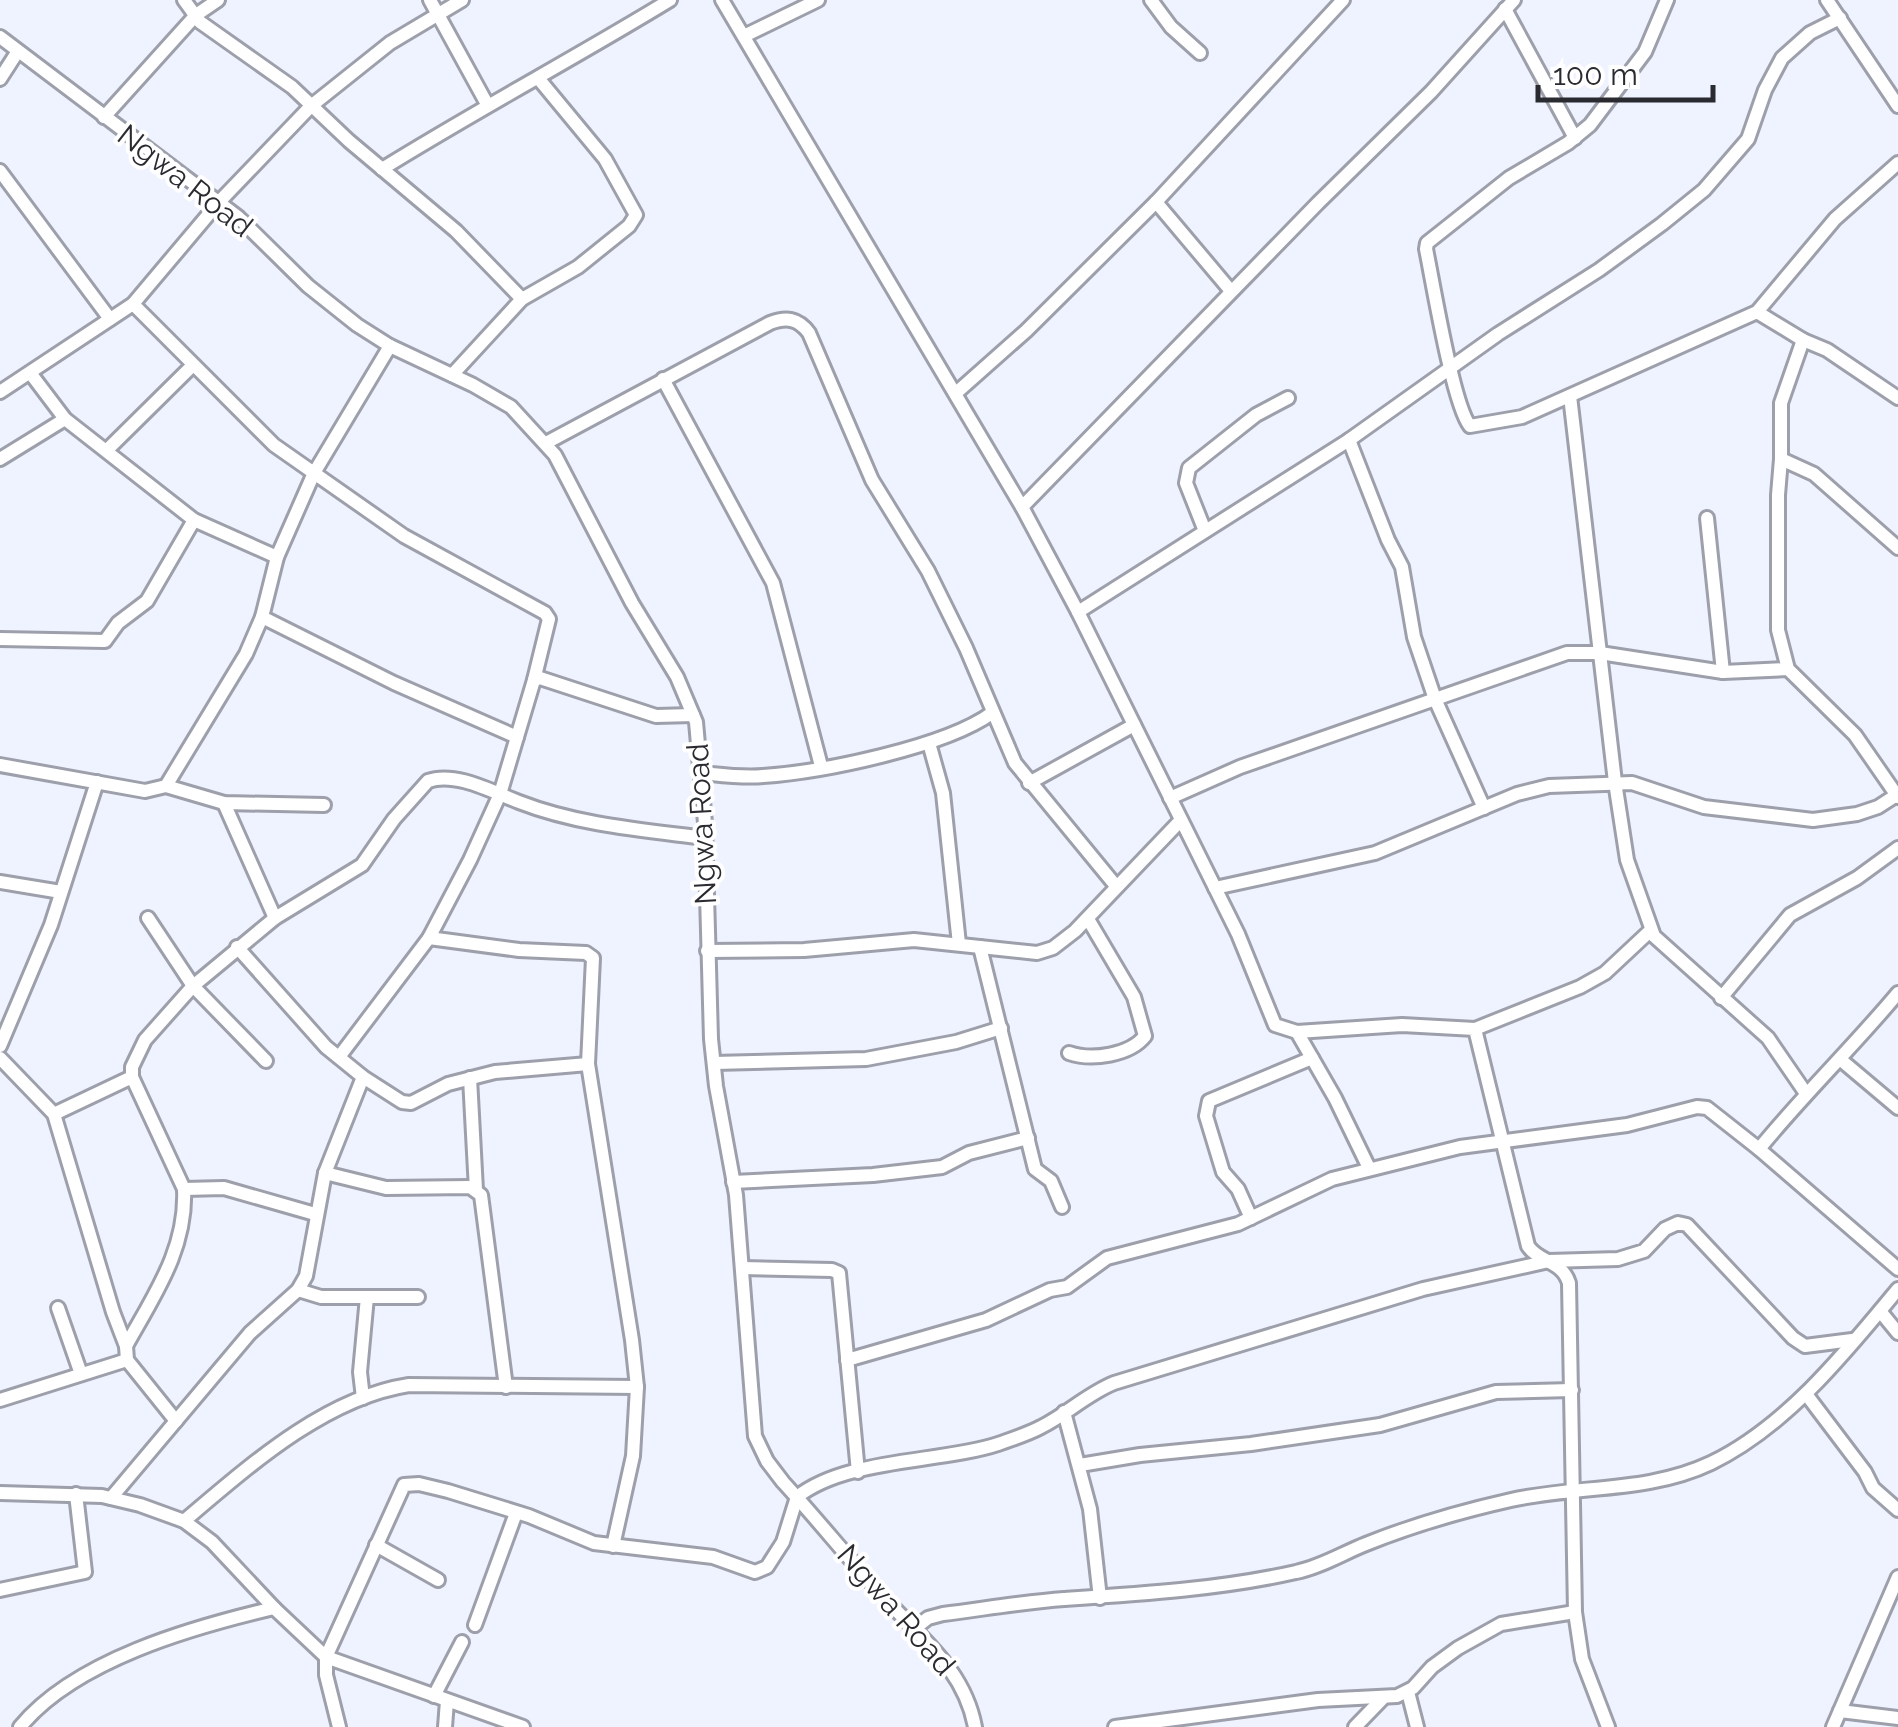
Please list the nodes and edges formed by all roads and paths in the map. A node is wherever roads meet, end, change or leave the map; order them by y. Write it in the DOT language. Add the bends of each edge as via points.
graph roads {
  1 [pos="184,0"];
  2 [pos="218,0"];
  3 [pos="430,0"];
  4 [pos="462,0"];
  5 [pos="670,0"];
  6 [pos="722,0"];
  7 [pos="818,0"];
  8 [pos="1151,0"];
  9 [pos="1343,0"];
  10 [pos="1667,0"];
  11 [pos="1826,0"];
  12 [pos="1510,4"];
  13 [pos="437,14"];
  14 [pos="196,15"];
  15 [pos="1840,18"];
  16 [pos="744,36"];
  17 [pos="0,37"];
  18 [pos="18,51"];
  19 [pos="1200,53"];
  20 [pos="0,78"];
  21 [pos="538,78"];
  22 [pos="487,104"];
  23 [pos="311,106"];
  24 [pos="1898,106"];
  25 [pos="104,117"];
  26 [pos="1575,138"];
  27 [pos="1898,162"];
  28 [pos="382,169"];
  29 [pos="0,171"];
  30 [pos="219,202"];
  31 [pos="1156,202"];
  32 [pos="1231,291"];
  33 [pos="522,299"];
  34 [pos="133,304"];
  35 [pos="1757,312"];
  36 [pos="110,319"];
  37 [pos="1803,340"];
  38 [pos="390,346"];
  39 [pos="192,366"];
  40 [pos="1452,367"];
  41 [pos="31,374"];
  42 [pos="452,375"];
  43 [pos="663,378"];
  44 [pos="0,392"];
  45 [pos="956,393"];
  46 [pos="1570,396"];
  47 [pos="1288,398"];
  48 [pos="1898,398"];
  49 [pos="66,419"];
  50 [pos="1350,440"];
  51 [pos="546,443"];
  52 [pos="107,450"];
  53 [pos="0,459"];
  54 [pos="1781,459"];
  55 [pos="314,473"];
  56 [pos="1022,508"];
  57 [pos="1706,518"];
  58 [pos="194,520"];
  59 [pos="1205,532"];
  60 [pos="1898,548"];
  61 [pos="277,557"];
  62 [pos="1078,612"];
  63 [pos="262,616"];
  64 [pos="0,639"];
  65 [pos="1600,654"];
  66 [pos="1788,669"];
  67 [pos="1722,672"];
  68 [pos="534,680"];
  69 [pos="1435,699"];
  70 [pos="992,713"];
  71 [pos="693,716"];
  72 [pos="1134,725"];
  73 [pos="517,738"];
  74 [pos="929,742"];
  75 [pos="0,764"];
  76 [pos="822,766"];
  77 [pos="702,774"];
  78 [pos="97,782"];
  79 [pos="1615,782"];
  80 [pos="1029,783"];
  81 [pos="166,786"];
  82 [pos="500,794"];
  83 [pos="1898,796"];
  84 [pos="1170,798"];
  85 [pos="224,803"];
  86 [pos="324,805"];
  87 [pos="1484,808"];
  88 [pos="1181,820"];
  89 [pos="705,838"];
  90 [pos="1898,848"];
  91 [pos="0,882"];
  92 [pos="1116,886"];
  93 [pos="1215,888"];
  94 [pos="61,892"];
  95 [pos="148,918"];
  96 [pos="275,918"];
  97 [pos="1088,919"];
  98 [pos="1651,930"];
  99 [pos="429,938"];
  100 [pos="959,944"];
  101 [pos="237,947"];
  102 [pos="980,947"];
  103 [pos="708,951"];
  104 [pos="193,986"];
  105 [pos="1898,993"];
  106 [pos="1721,998"];
  107 [pos="1001,1028"];
  108 [pos="1475,1029"];
  109 [pos="1297,1032"];
  110 [pos="0,1046"];
  111 [pos="1069,1053"];
  112 [pos="338,1057"];
  113 [pos="0,1058"];
  114 [pos="1312,1058"];
  115 [pos="1841,1060"];
  116 [pos="266,1061"];
  117 [pos="714,1063"];
  118 [pos="588,1064"];
  119 [pos="132,1076"];
  120 [pos="363,1077"];
  121 [pos="470,1078"];
  122 [pos="1805,1092"];
  123 [pos="1898,1108"];
  124 [pos="54,1114"];
  125 [pos="1028,1138"];
  126 [pos="1503,1139"];
  127 [pos="1759,1150"];
  128 [pos="1370,1168"];
  129 [pos="325,1172"];
  130 [pos="734,1182"];
  131 [pos="184,1189"];
  132 [pos="476,1190"];
  133 [pos="1062,1207"];
  134 [pos="316,1214"];
  135 [pos="1251,1218"];
  136 [pos="1549,1260"];
  137 [pos="742,1268"];
  138 [pos="1898,1269"];
  139 [pos="1898,1289"];
  140 [pos="298,1290"];
  141 [pos="367,1297"];
  142 [pos="418,1297"];
  143 [pos="58,1308"];
  144 [pos="1880,1311"];
  145 [pos="1898,1333"];
  146 [pos="1852,1340"];
  147 [pos="127,1353"];
  148 [pos="847,1360"];
  149 [pos="81,1374"];
  150 [pos="506,1387"];
  151 [pos="637,1387"];
  152 [pos="1572,1390"];
  153 [pos="1806,1394"];
  154 [pos="362,1398"];
  155 [pos="0,1400"];
  156 [pos="1064,1412"];
  157 [pos="176,1420"];
  158 [pos="1080,1465"];
  159 [pos="858,1472"];
  160 [pos="1575,1490"];
  161 [pos="0,1493"];
  162 [pos="76,1494"];
  163 [pos="796,1497"];
  164 [pos="111,1498"];
  165 [pos="1898,1510"];
  166 [pos="516,1513"];
  167 [pos="184,1522"];
  168 [pos="376,1546"];
  169 [pos="613,1546"];
  170 [pos="1898,1577"];
  171 [pos="438,1580"];
  172 [pos="0,1590"];
  173 [pos="1100,1598"];
  174 [pos="274,1608"];
  175 [pos="1575,1612"];
  176 [pos="475,1625"];
  177 [pos="914,1629"];
  178 [pos="462,1642"];
  179 [pos="326,1657"];
  180 [pos="1408,1692"];
  181 [pos="1384,1697"];
  182 [pos="440,1698"];
  183 [pos="1840,1711"];
  184 [pos="1898,1718"];
  185 [pos="20,1727"];
  186 [pos="339,1727"];
  187 [pos="445,1727"];
  188 [pos="523,1727"];
  189 [pos="976,1727"];
  190 [pos="1114,1727"];
  191 [pos="1354,1727"];
  192 [pos="1417,1727"];
  193 [pos="1608,1727"];
  194 [pos="1834,1727"];
  1 -- 14 [label="street"];
  2 -- 14 [label="street"];
  3 -- 13 [label="street"];
  4 -- 13 [label="street"];
  5 -- 21 [label="street"];
  6 -- 16 [label="street"];
  7 -- 16 [label="street"];
  8 -- 19 [label="street"];
  9 -- 31 [label="street"];
  10 -- 26 [label="street" via="1644,52"];
  11 -- 15 [label="street"];
  12 -- 26 [label="street"];
  12 -- 32 [label="street"];
  13 -- 22 [label="street"];
  13 -- 23 [label="street"];
  14 -- 23 [label="street"];
  14 -- 25 [label="street"];
  15 -- 24 [label="street"];
  15 -- 40 [label="street" via="1782,58 1748,140 1704,190 1599,270"];
  16 -- 45 [label="street"];
  17 -- 18 [label="street, Ngwa Road"];
  18 -- 20 [label="street"];
  18 -- 25 [label="street, Ngwa Road"];
  21 -- 22 [label="street"];
  21 -- 33 [label="street" via="605,158 636,216 578,267"];
  22 -- 28 [label="street"];
  23 -- 28 [label="street"];
  23 -- 30 [label="street"];
  25 -- 30 [label="street, Ngwa Road"];
  26 -- 40 [label="street" via="1509,178 1427,243"];
  27 -- 35 [label="street" via="1835,219"];
  28 -- 33 [label="street"];
  29 -- 36 [label="street"];
  30 -- 34 [label="street"];
  30 -- 38 [label="street, Ngwa Road" via="308,286"];
  31 -- 32 [label="street"];
  31 -- 45 [label="street"];
  32 -- 56 [label="street"];
  33 -- 42 [label="street"];
  34 -- 36 [label="street"];
  34 -- 39 [label="street"];
  35 -- 37 [label="street"];
  35 -- 46 [label="street"];
  36 -- 41 [label="street"];
  37 -- 48 [label="street"];
  37 -- 54 [label="street" via="1781,403"];
  38 -- 42 [label="street, Ngwa Road"];
  38 -- 55 [label="street"];
  39 -- 52 [label="street"];
  39 -- 55 [label="street" via="274,445"];
  40 -- 46 [label="street" via="1470,426 1522,418"];
  40 -- 50 [label="street"];
  41 -- 44 [label="street"];
  41 -- 49 [label="street"];
  42 -- 51 [label="street, Ngwa Road" via="511,407"];
  43 -- 51 [label="street"];
  43 -- 70 [label="street" via="779,319 804,327 872,480 928,572"];
  43 -- 76 [label="street" via="773,583"];
  45 -- 56 [label="street"];
  46 -- 65 [label="street"];
  47 -- 59 [label="street" via="1189,468 1186,482"];
  49 -- 52 [label="street"];
  49 -- 53 [label="street"];
  50 -- 59 [label="street"];
  50 -- 69 [label="street" via="1402,567 1414,637"];
  51 -- 71 [label="street, Ngwa Road"];
  52 -- 58 [label="street"];
  54 -- 60 [label="street" via="1814,474"];
  54 -- 66 [label="street" via="1778,630"];
  55 -- 61 [label="street"];
  55 -- 68 [label="street" via="404,536 545,613 548,628"];
  56 -- 62 [label="street"];
  57 -- 67 [label="street"];
  58 -- 61 [label="street"];
  58 -- 64 [label="street" via="147,601 105,642"];
  59 -- 62 [label="street"];
  61 -- 63 [label="street"];
  62 -- 72 [label="street"];
  63 -- 73 [label="street"];
  63 -- 81 [label="street"];
  65 -- 67 [label="street"];
  65 -- 69 [label="street" via="1547,658"];
  65 -- 79 [label="street"];
  66 -- 67 [label="street"];
  66 -- 83 [label="street" via="1855,734"];
  68 -- 71 [label="street" via="656,716"];
  68 -- 73 [label="street"];
  69 -- 84 [label="street"];
  69 -- 87 [label="street"];
  70 -- 74 [label="street"];
  70 -- 80 [label="street"];
  71 -- 77 [label="street, Ngwa Road"];
  72 -- 80 [label="street"];
  72 -- 84 [label="street"];
  73 -- 82 [label="street"];
  74 -- 76 [label="street"];
  74 -- 100 [label="street" via="943,792"];
  75 -- 78 [label="street"];
  76 -- 77 [label="street" via="766,776"];
  77 -- 89 [label="street, Ngwa Road"];
  78 -- 81 [label="street" via="145,791"];
  78 -- 94 [label="street"];
  79 -- 83 [label="street" via="1704,807 1813,820 1857,814"];
  79 -- 87 [label="street" via="1549,786"];
  79 -- 98 [label="street" via="1627,860"];
  80 -- 92 [label="street"];
  81 -- 85 [label="street"];
  82 -- 89 [label="street" via="568,816"];
  82 -- 96 [label="street" via="447,779 428,782 362,865"];
  82 -- 99 [label="street"];
  84 -- 88 [label="street"];
  85 -- 86 [label="street"];
  85 -- 96 [label="street"];
  87 -- 93 [label="street" via="1376,854"];
  88 -- 92 [label="street"];
  88 -- 93 [label="street"];
  89 -- 103 [label="street, Ngwa Road"];
  90 -- 106 [label="street" via="1790,915"];
  91 -- 94 [label="street"];
  92 -- 97 [label="street"];
  93 -- 109 [label="street" via="1270,1015 1279,1028"];
  94 -- 110 [label="street"];
  95 -- 104 [label="street"];
  96 -- 101 [label="street"];
  97 -- 102 [label="street" via="1064,942 1037,953"];
  97 -- 111 [label="street" via="1134,998 1145,1036 1116,1053"];
  98 -- 106 [label="street"];
  98 -- 108 [label="street" via="1605,973"];
  99 -- 112 [label="street"];
  99 -- 118 [label="street" via="593,958"];
  100 -- 102 [label="street"];
  100 -- 103 [label="street" via="914,940"];
  101 -- 104 [label="street"];
  101 -- 112 [label="street"];
  102 -- 107 [label="street"];
  103 -- 117 [label="street, Ngwa Road"];
  104 -- 116 [label="street"];
  104 -- 119 [label="street" via="145,1040"];
  105 -- 115 [label="street"];
  106 -- 122 [label="street" via="1777,1048"];
  107 -- 117 [label="street" via="866,1058"];
  107 -- 125 [label="street"];
  108 -- 109 [label="street" via="1402,1025"];
  108 -- 126 [label="street"];
  109 -- 114 [label="street"];
  112 -- 120 [label="street"];
  113 -- 124 [label="street"];
  114 -- 128 [label="street"];
  114 -- 135 [label="street" via="1209,1102 1206,1116 1224,1172"];
  115 -- 122 [label="street"];
  115 -- 123 [label="street"];
  117 -- 130 [label="street, Ngwa Road"];
  118 -- 121 [label="street"];
  118 -- 151 [label="street"];
  119 -- 124 [label="street"];
  119 -- 131 [label="street"];
  120 -- 121 [label="street" via="411,1103"];
  120 -- 129 [label="street"];
  121 -- 132 [label="street"];
  122 -- 127 [label="street"];
  124 -- 147 [label="street"];
  125 -- 130 [label="street" via="942,1167"];
  125 -- 133 [label="street" via="1034,1169 1052,1181"];
  126 -- 127 [label="street" via="1628,1125 1697,1107"];
  126 -- 128 [label="street"];
  126 -- 136 [label="street" via="1528,1246"];
  127 -- 138 [label="street"];
  128 -- 135 [label="street" via="1318,1184"];
  129 -- 132 [label="street" via="386,1188"];
  129 -- 134 [label="street"];
  130 -- 137 [label="street, Ngwa Road"];
  131 -- 134 [label="street" via="224,1188"];
  131 -- 147 [label="street" via="180,1242"];
  132 -- 150 [label="street"];
  134 -- 140 [label="street" via="311,1263"];
  135 -- 148 [label="street" via="1108,1258 1067,1287 986,1320"];
  136 -- 146 [label="street" via="1618,1259 1644,1251 1664,1229 1682,1223 1793,1338 1813,1347"];
  136 -- 152 [label="street" via="1569,1283"];
  136 -- 156 [label="street" via="1423,1289 1114,1382"];
  137 -- 148 [label="street" via="838,1272"];
  137 -- 163 [label="street, Ngwa Road" via="755,1436"];
  139 -- 144 [label="street"];
  140 -- 141 [label="street"];
  140 -- 157 [label="street" via="250,1333"];
  141 -- 142 [label="street"];
  141 -- 154 [label="street"];
  143 -- 149 [label="street"];
  144 -- 145 [label="street"];
  144 -- 146 [label="street"];
  146 -- 153 [label="street"];
  147 -- 149 [label="street"];
  147 -- 157 [label="street"];
  148 -- 159 [label="street"];
  149 -- 155 [label="street"];
  150 -- 151 [label="street"];
  150 -- 154 [label="street" via="410,1385"];
  151 -- 169 [label="street" via="633,1456"];
  152 -- 158 [label="street" via="1489,1393 1380,1425"];
  152 -- 160 [label="street"];
  153 -- 160 [label="street" via="1770,1427 1678,1476"];
  153 -- 165 [label="street" via="1872,1488"];
  154 -- 167 [label="street" via="299,1433"];
  156 -- 158 [label="street"];
  156 -- 159 [label="street" via="985,1448"];
  157 -- 164 [label="street"];
  158 -- 173 [label="street"];
  159 -- 163 [label="street"];
  160 -- 173 [label="street" via="1434,1520 1301,1571"];
  160 -- 175 [label="street"];
  161 -- 162 [label="street"];
  162 -- 164 [label="street"];
  162 -- 172 [label="street" via="85,1572"];
  163 -- 169 [label="street" via="784,1542 761,1571 699,1555"];
  163 -- 177 [label="street, Ngwa Road"];
  164 -- 167 [label="street"];
  166 -- 168 [label="street" via="434,1487 404,1485"];
  166 -- 169 [label="street"];
  166 -- 176 [label="street"];
  167 -- 174 [label="street"];
  168 -- 171 [label="street"];
  168 -- 179 [label="street"];
  170 -- 183 [label="street"];
  173 -- 177 [label="street" via="944,1614"];
  174 -- 179 [label="street"];
  174 -- 185 [label="street" via="139,1648 47,1700"];
  175 -- 180 [label="street" via="1501,1624 1432,1667"];
  175 -- 193 [label="street" via="1582,1659"];
  177 -- 189 [label="street, Ngwa Road" via="944,1658"];
  178 -- 182 [label="street"];
  179 -- 182 [label="street"];
  179 -- 186 [label="street"];
  180 -- 181 [label="street"];
  180 -- 192 [label="street"];
  181 -- 190 [label="street"];
  181 -- 191 [label="street"];
  182 -- 187 [label="street"];
  182 -- 188 [label="street"];
  183 -- 184 [label="street"];
  183 -- 194 [label="street"];
}
